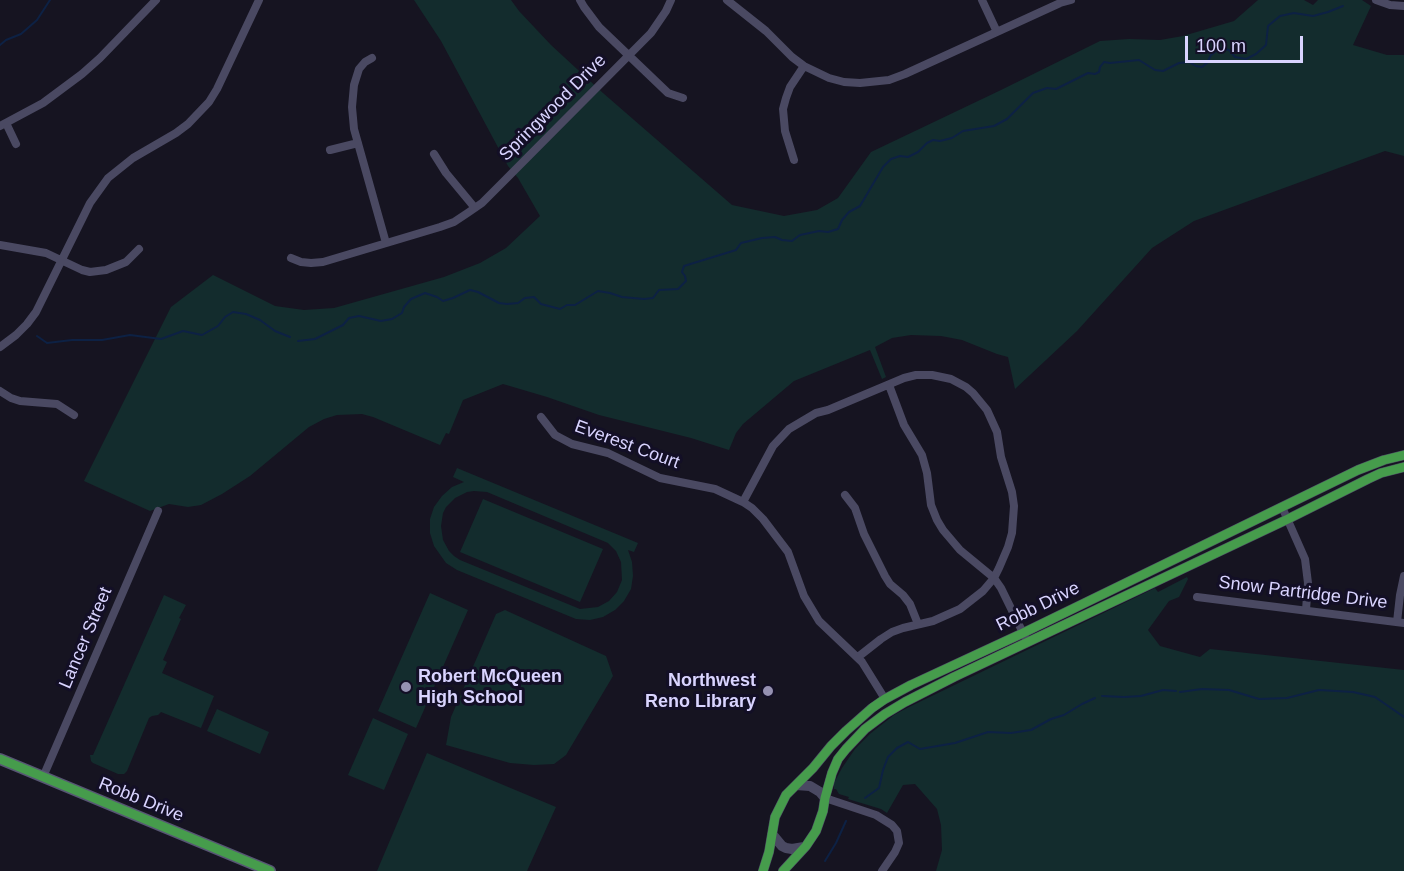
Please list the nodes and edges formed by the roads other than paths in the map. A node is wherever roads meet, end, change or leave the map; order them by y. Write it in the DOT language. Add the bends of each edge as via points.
graph roads {
  1 [pos="156,0"];
  2 [pos="580,0"];
  3 [pos="671,0"];
  4 [pos="727,0"];
  5 [pos="982,0"];
  6 [pos="1071,0"];
  7 [pos="1377,0"];
  8 [pos="255,1"];
  9 [pos="1404,6"];
  10 [pos="997,32"];
  11 [pos="628,56"];
  12 [pos="372,58"];
  13 [pos="804,66"];
  14 [pos="683,98"];
  15 [pos="3,124"];
  16 [pos="358,143"];
  17 [pos="16,144"];
  18 [pos="330,150"];
  19 [pos="434,154"];
  20 [pos="794,160"];
  21 [pos="475,208"];
  22 [pos="386,243"];
  23 [pos="0,245"];
  24 [pos="139,249"];
  25 [pos="291,258"];
  26 [pos="62,260"];
  27 [pos="0,347"];
  28 [pos="889,385"];
  29 [pos="0,391"];
  30 [pos="74,415"];
  31 [pos="541,417"];
  32 [pos="1404,455"];
  33 [pos="1404,467"];
  34 [pos="845,495"];
  35 [pos="743,502"];
  36 [pos="1282,507"];
  37 [pos="158,511"];
  38 [pos="1288,519"];
  39 [pos="1404,576"];
  40 [pos="993,578"];
  41 [pos="1197,597"];
  42 [pos="1306,610"];
  43 [pos="1400,622"];
  44 [pos="918,624"];
  45 [pos="1026,638"];
  46 [pos="858,657"];
  47 [pos="885,699"];
  48 [pos="0,759"];
  49 [pos="43,777"];
  50 [pos="796,785"];
  51 [pos="825,798"];
  52 [pos="772,834"];
  53 [pos="806,846"];
  54 [pos="270,871"];
  55 [pos="763,871"];
  56 [pos="783,871"];
  57 [pos="882,871"];
  1 -- 15 [label="street" via="82,74 43,103"];
  2 -- 11 [label="street" via="592,19"];
  3 -- 11 [label="street, Springwood Drive" via="655,27"];
  4 -- 13 [label="street"];
  5 -- 10 [label="street"];
  6 -- 10 [label="street"];
  7 -- 9 [label="street"];
  8 -- 26 [label="street" via="208,102 188,124 108,178 90,203"];
  10 -- 13 [label="street" via="882,81 844,82"];
  11 -- 14 [label="street" via="668,93"];
  11 -- 21 [label="street, Springwood Drive"];
  12 -- 16 [label="street" via="359,69 354,85 352,107"];
  13 -- 20 [label="street" via="790,87 783,109"];
  15 -- 17 [label="street"];
  16 -- 18 [label="street"];
  16 -- 22 [label="street"];
  19 -- 21 [label="street"];
  21 -- 22 [label="street, Springwood Drive" via="454,222"];
  22 -- 25 [label="street, Springwood Drive" via="323,262"];
  23 -- 26 [label="street" via="46,253"];
  24 -- 26 [label="street" via="126,262 98,272 82,270"];
  26 -- 27 [label="street" via="36,312"];
  28 -- 35 [label="street" via="816,413 789,429 773,446"];
  28 -- 40 [label="street" via="904,425 922,455 937,520 960,550"];
  28 -- 40 [label="street" via="916,375 942,376 966,387 993,422 1014,506 1008,547"];
  29 -- 30 [label="street" via="20,401 57,405"];
  31 -- 35 [label="street, Everest Court" via="555,435 572,444 608,453 660,477 715,489"];
  32 -- 36 [label="street, Robb Drive" via="1370,465"];
  33 -- 38 [label="street, Robb Drive" via="1368,479"];
  34 -- 44 [label="street" via="855,508 885,576 910,604"];
  35 -- 46 [label="street, Everest Court" via="783,543 804,596 819,621"];
  36 -- 38 [label="street"];
  36 -- 45 [label="street, Robb Drive"];
  37 -- 49 [label="street, Lancer Street"];
  38 -- 42 [label="street" via="1307,568"];
  38 -- 45 [label="street, Robb Drive"];
  39 -- 43 [label="street"];
  40 -- 44 [label="street" via="960,609"];
  40 -- 45 [label="street"];
  41 -- 42 [label="street, Snow Partridge Drive"];
  42 -- 43 [label="street, Snow Partridge Drive"];
  44 -- 46 [label="street" via="892,632"];
  45 -- 47 [label="street, Robb Drive"];
  45 -- 51 [label="street, Robb Drive" via="874,722 838,759"];
  46 -- 47 [label="street, Everest Court"];
  47 -- 50 [label="street, Robb Drive" via="846,731"];
  48 -- 49 [label="main road, Robb Drive"];
  49 -- 54 [label="main road, Robb Drive"];
  50 -- 51 [label="street" via="810,786"];
  50 -- 52 [label="street, Robb Drive" via="779,807"];
  51 -- 53 [label="street, Robb Drive" via="819,824"];
  51 -- 57 [label="street" via="876,815 897,831 898,847"];
  52 -- 53 [label="street" via="786,848"];
  52 -- 55 [label="street, Robb Drive"];
  53 -- 56 [label="street, Robb Drive"];
}
